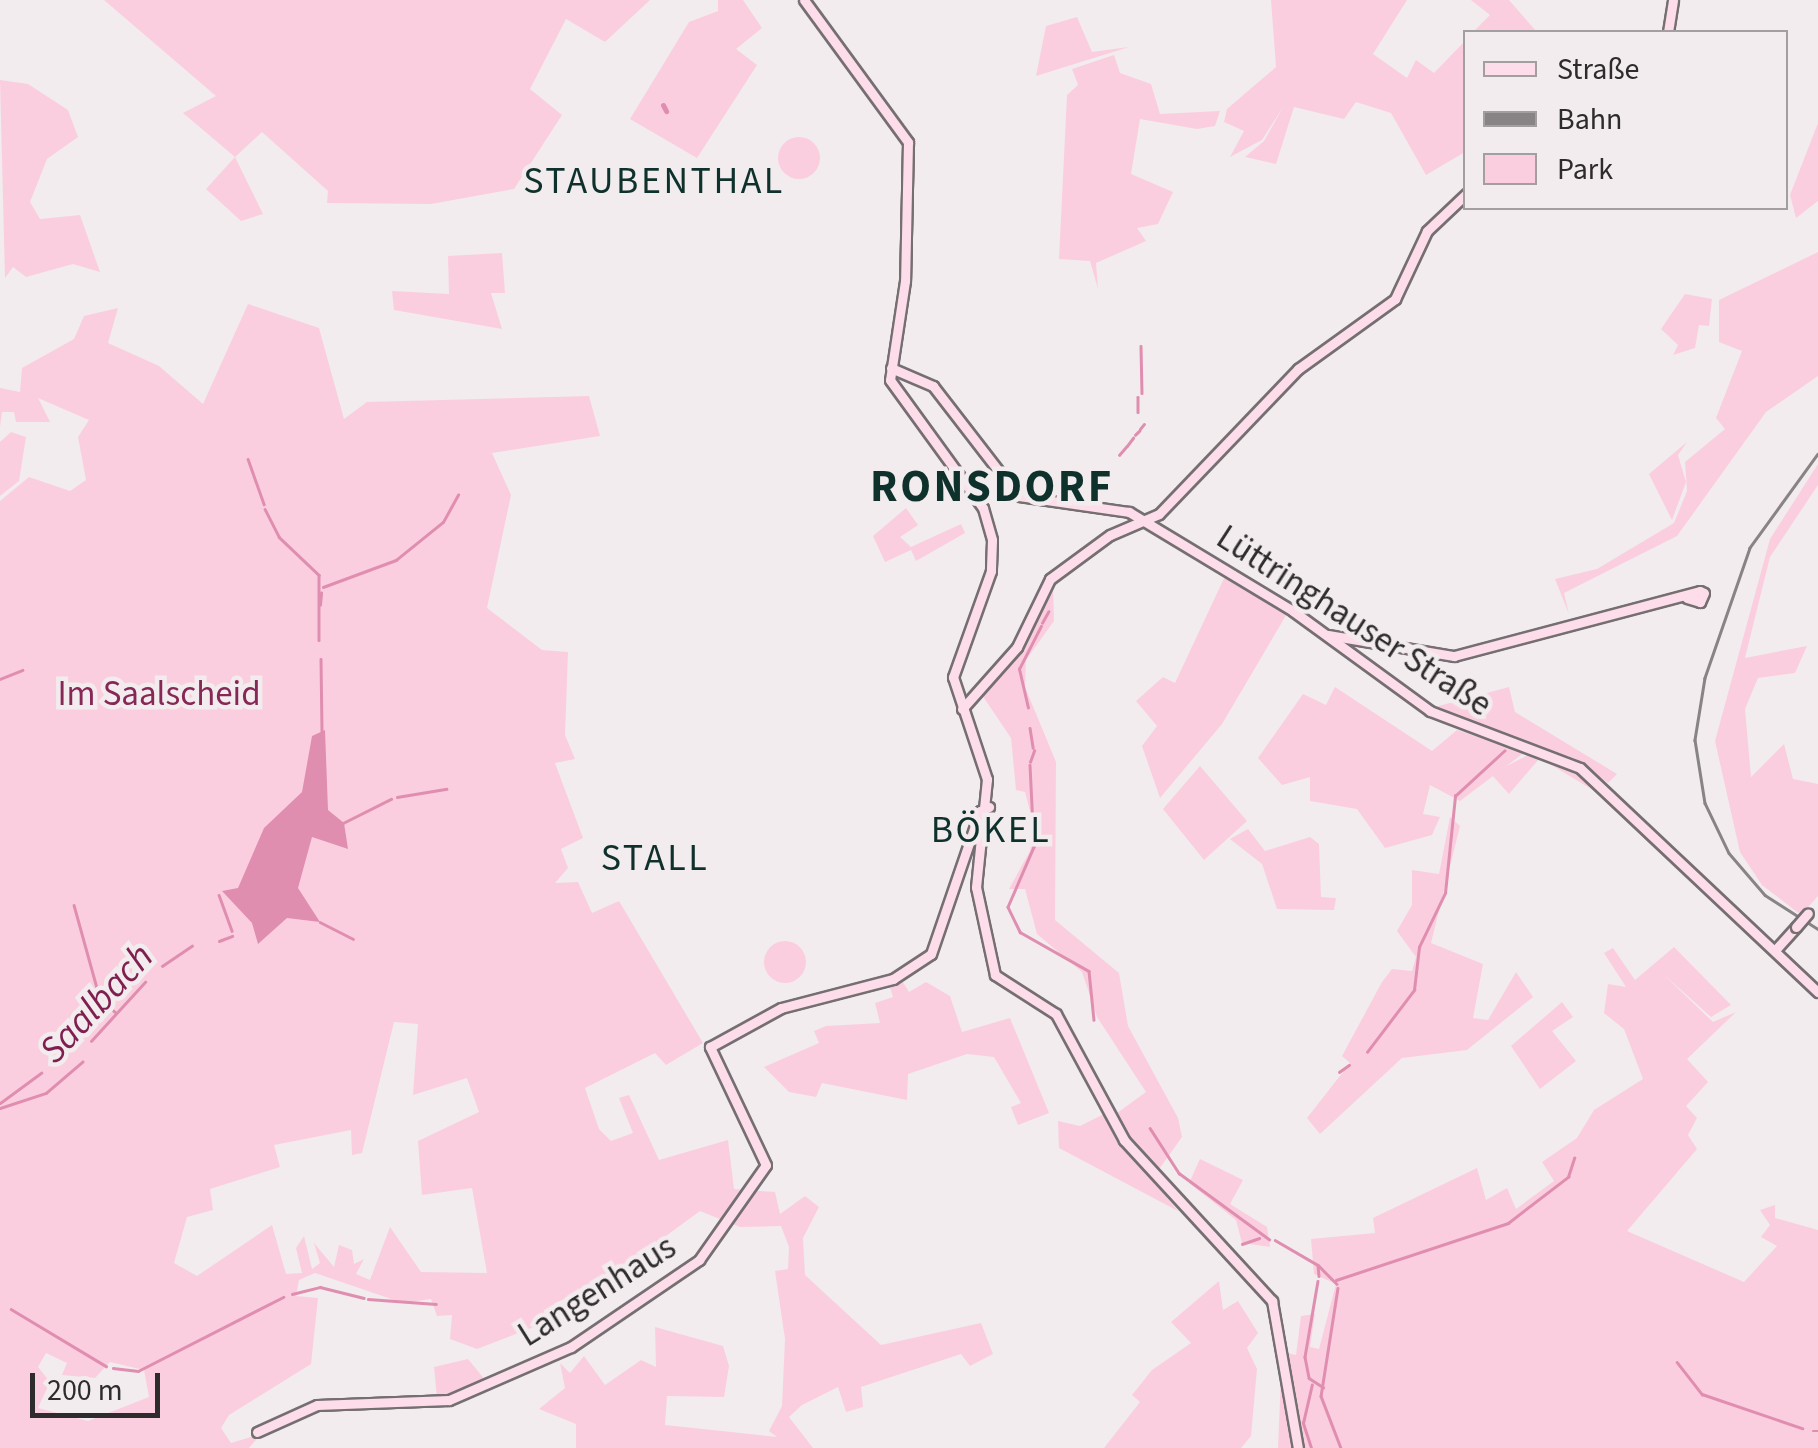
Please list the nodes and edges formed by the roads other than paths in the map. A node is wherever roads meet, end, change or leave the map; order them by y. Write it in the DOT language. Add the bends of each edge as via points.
graph roads {
  1 [pos="804,0"];
  2 [pos="1672,0"];
  3 [pos="1668,30"];
  4 [pos="1463,197"];
  5 [pos="891,374"];
  6 [pos="1159,514"];
  7 [pos="1144,522"];
  8 [pos="1157,528"];
  9 [pos="1687,598"];
  10 [pos="1324,634"];
  11 [pos="962,708"];
  12 [pos="989,807"];
  13 [pos="1812,910"];
  14 [pos="1777,948"];
  15 [pos="1818,992"];
  16 [pos="258,1432"];
  17 [pos="1298,1448"];
  1 -- 5 [label="main road" via="908,142 905,281"];
  2 -- 3 [label="main road"];
  4 -- 6 [label="main road" via="1428,230 1402,292 1298,369"];
  5 -- 7 [label="main road, Lüttringhauser Straße" via="932,386 1018,496 1110,504"];
  5 -- 11 [label="main road" via="982,508 992,560 954,672"];
  6 -- 7 [label="main road"];
  6 -- 8 [label="main road"];
  7 -- 8 [label="main road, Lüttringhauser Straße"];
  7 -- 11 [label="main road" via="1050,579 1017,648"];
  8 -- 10 [label="main road, Lüttringhauser Straße"];
  9 -- 10 [label="main road" via="1454,656"];
  10 -- 14 [label="main road, Lüttringhauser Straße" via="1459,727 1580,768"];
  11 -- 12 [label="main road"];
  12 -- 16 [label="main road, Langenhaus" via="980,811 946,931 927,958 893,979 781,1008 710,1047 766,1161 687,1270 546,1361 450,1400 318,1405"];
  12 -- 17 [label="main road" via="976,887 997,979 1056,1014 1124,1140 1272,1301"];
  13 -- 14 [label="main road, bridge"];
  14 -- 15 [label="main road, Lüttringhauser Straße"];
}
